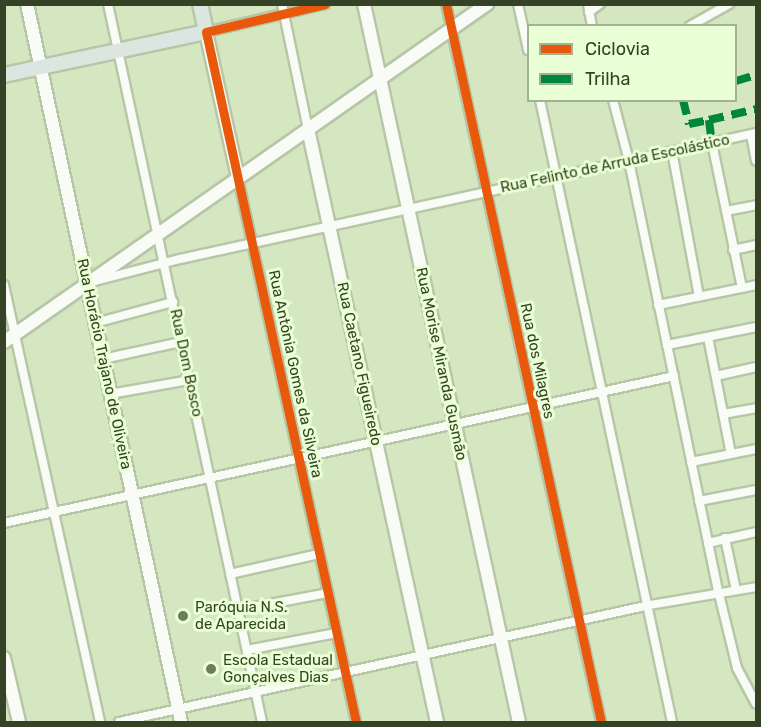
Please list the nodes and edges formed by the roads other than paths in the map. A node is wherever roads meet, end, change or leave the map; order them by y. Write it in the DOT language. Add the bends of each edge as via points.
graph roads {
  1 [pos="27,4"];
  2 [pos="108,4"];
  3 [pos="200,4"];
  4 [pos="325,4"];
  5 [pos="364,4"];
  6 [pos="446,4"];
  7 [pos="487,4"];
  8 [pos="518,4"];
  9 [pos="600,4"];
  10 [pos="729,4"];
  11 [pos="589,8"];
  12 [pos="283,9"];
  13 [pos="592,24"];
  14 [pos="694,24"];
  15 [pos="451,29"];
  16 [pos="206,32"];
  17 [pos="527,45"];
  18 [pos="118,50"];
  19 [pos="40,67"];
  20 [pos="4,75"];
  21 [pos="380,80"];
  22 [pos="540,102"];
  23 [pos="614,102"];
  24 [pos="308,129"];
  25 [pos="754,134"];
  26 [pos="712,143"];
  27 [pos="672,151"];
  28 [pos="629,161"];
  29 [pos="756,161"];
  30 [pos="558,176"];
  31 [pos="238,177"];
  32 [pos="486,193"];
  33 [pos="756,205"];
  34 [pos="408,209"];
  35 [pos="726,211"];
  36 [pos="330,225"];
  37 [pos="157,234"];
  38 [pos="252,244"];
  39 [pos="756,246"];
  40 [pos="733,250"];
  41 [pos="164,262"];
  42 [pos="86,283"];
  43 [pos="4,285"];
  44 [pos="756,285"];
  45 [pos="742,288"];
  46 [pos="699,297"];
  47 [pos="173,302"];
  48 [pos="658,305"];
  49 [pos="95,322"];
  50 [pos="756,327"];
  51 [pos="708,337"];
  52 [pos="10,338"];
  53 [pos="180,342"];
  54 [pos="667,345"];
  55 [pos="103,359"];
  56 [pos="756,368"];
  57 [pos="674,376"];
  58 [pos="716,376"];
  59 [pos="189,380"];
  60 [pos="603,392"];
  61 [pos="110,394"];
  62 [pos="532,408"];
  63 [pos="756,408"];
  64 [pos="723,414"];
  65 [pos="454,423"];
  66 [pos="376,443"];
  67 [pos="756,449"];
  68 [pos="731,454"];
  69 [pos="298,458"];
  70 [pos="691,462"];
  71 [pos="209,475"];
  72 [pos="756,490"];
  73 [pos="131,493"];
  74 [pos="699,501"];
  75 [pos="54,512"];
  76 [pos="4,523"];
  77 [pos="756,532"];
  78 [pos="725,538"];
  79 [pos="708,543"];
  80 [pos="319,554"];
  81 [pos="230,574"];
  82 [pos="756,587"];
  83 [pos="736,590"];
  84 [pos="328,593"];
  85 [pos="719,594"];
  86 [pos="650,605"];
  87 [pos="238,610"];
  88 [pos="580,622"];
  89 [pos="336,633"];
  90 [pos="501,638"];
  91 [pos="247,650"];
  92 [pos="422,656"];
  93 [pos="4,658"];
  94 [pos="345,673"];
  95 [pos="7,679"];
  96 [pos="256,694"];
  97 [pos="756,703"];
  98 [pos="178,709"];
  99 [pos="18,723"];
  100 [pos="100,723"];
  101 [pos="118,723"];
  102 [pos="181,723"];
  103 [pos="262,723"];
  104 [pos="356,723"];
  105 [pos="437,723"];
  106 [pos="519,723"];
  107 [pos="601,723"];
  108 [pos="672,723"];
  1 -- 19 [label="street, Rua Horácio Trajano de Oliveira"];
  2 -- 18 [label="street, Rua Dom Bosco"];
  3 -- 16 [label="main road, Rua Antônia Gomes da Silveira"];
  4 -- 12 [label="street"];
  5 -- 21 [label="street, Rua Morise Miranda Gusmão"];
  6 -- 15 [label="street, Rua dos Milagres"];
  7 -- 15 [label="street"];
  8 -- 17 [label="street"];
  9 -- 11 [label="street"];
  10 -- 14 [label="street"];
  11 -- 13 [label="street"];
  12 -- 16 [label="street"];
  12 -- 24 [label="street, Rua Caetano Figueiredo"];
  15 -- 21 [label="street"];
  15 -- 32 [label="street, Rua dos Milagres"];
  16 -- 18 [label="main road"];
  16 -- 31 [label="street, Rua Antônia Gomes da Silveira"];
  18 -- 19 [label="main road"];
  18 -- 37 [label="street, Rua Dom Bosco"];
  19 -- 20 [label="main road"];
  19 -- 42 [label="street, Rua Horácio Trajano de Oliveira"];
  21 -- 24 [label="street"];
  21 -- 34 [label="street, Rua Morise Miranda Gusmão"];
  22 -- 30 [label="street"];
  23 -- 28 [label="street"];
  24 -- 31 [label="street"];
  24 -- 36 [label="street, Rua Caetano Figueiredo"];
  25 -- 26 [label="street, Rua Felinto de Arruda Escolástico"];
  25 -- 29 [label="street"];
  26 -- 27 [label="street, Rua Felinto de Arruda Escolástico"];
  26 -- 35 [label="street"];
  27 -- 28 [label="street, Rua Felinto de Arruda Escolástico"];
  27 -- 46 [label="street"];
  28 -- 30 [label="street, Rua Felinto de Arruda Escolástico"];
  28 -- 48 [label="street"];
  30 -- 32 [label="street, Rua Felinto de Arruda Escolástico"];
  30 -- 60 [label="street"];
  31 -- 37 [label="street"];
  31 -- 38 [label="street, Rua Antônia Gomes da Silveira"];
  32 -- 34 [label="street, Rua Felinto de Arruda Escolástico"];
  32 -- 62 [label="street, Rua dos Milagres"];
  33 -- 35 [label="street"];
  34 -- 36 [label="street, Rua Felinto de Arruda Escolástico"];
  34 -- 65 [label="street, Rua Morise Miranda Gusmão"];
  35 -- 40 [label="street"];
  36 -- 38 [label="street, Rua Felinto de Arruda Escolástico"];
  36 -- 66 [label="street, Rua Caetano Figueiredo"];
  37 -- 41 [label="street, Rua Dom Bosco"];
  37 -- 42 [label="street"];
  38 -- 41 [label="street, Rua Felinto de Arruda Escolástico"];
  38 -- 69 [label="street, Rua Antônia Gomes da Silveira"];
  39 -- 40 [label="street"];
  40 -- 45 [label="street"];
  41 -- 42 [label="street, Rua Felinto de Arruda Escolástico"];
  41 -- 47 [label="street, Rua Dom Bosco"];
  42 -- 49 [label="street, Rua Horácio Trajano de Oliveira"];
  42 -- 52 [label="street"];
  43 -- 52 [label="street"];
  44 -- 45 [label="street"];
  45 -- 46 [label="street"];
  46 -- 48 [label="street"];
  47 -- 49 [label="street"];
  47 -- 53 [label="street, Rua Dom Bosco"];
  48 -- 54 [label="street"];
  49 -- 55 [label="street, Rua Horácio Trajano de Oliveira"];
  50 -- 51 [label="street"];
  51 -- 54 [label="street"];
  51 -- 58 [label="street"];
  52 -- 75 [label="street"];
  53 -- 55 [label="street"];
  53 -- 59 [label="street, Rua Dom Bosco"];
  54 -- 57 [label="street"];
  55 -- 61 [label="street, Rua Horácio Trajano de Oliveira"];
  56 -- 58 [label="street"];
  57 -- 60 [label="street"];
  57 -- 70 [label="street"];
  58 -- 64 [label="street"];
  59 -- 61 [label="street"];
  59 -- 71 [label="street, Rua Dom Bosco"];
  60 -- 62 [label="street"];
  60 -- 86 [label="street"];
  61 -- 73 [label="street, Rua Horácio Trajano de Oliveira"];
  62 -- 65 [label="street"];
  62 -- 88 [label="street, Rua dos Milagres"];
  63 -- 64 [label="street"];
  64 -- 68 [label="street"];
  65 -- 66 [label="street"];
  65 -- 90 [label="street, Rua Morise Miranda Gusmão"];
  66 -- 69 [label="street"];
  66 -- 92 [label="street, Rua Caetano Figueiredo"];
  67 -- 68 [label="street"];
  68 -- 70 [label="street"];
  69 -- 71 [label="street"];
  69 -- 80 [label="street, Rua Antônia Gomes da Silveira"];
  70 -- 74 [label="street"];
  71 -- 73 [label="street"];
  71 -- 81 [label="street, Rua Dom Bosco"];
  72 -- 74 [label="street"];
  73 -- 75 [label="street"];
  73 -- 98 [label="street, Rua Horácio Trajano de Oliveira"];
  74 -- 79 [label="street"];
  75 -- 76 [label="street"];
  75 -- 100 [label="street"];
  77 -- 78 [label="street"];
  78 -- 79 [label="street"];
  78 -- 83 [label="street"];
  79 -- 85 [label="street"];
  80 -- 81 [label="street"];
  80 -- 84 [label="street, Rua Antônia Gomes da Silveira"];
  81 -- 87 [label="street, Rua Dom Bosco"];
  82 -- 83 [label="street"];
  83 -- 85 [label="street"];
  84 -- 87 [label="street"];
  84 -- 89 [label="street, Rua Antônia Gomes da Silveira"];
  85 -- 86 [label="street"];
  85 -- 97 [label="street" via="737,668"];
  86 -- 88 [label="street"];
  86 -- 108 [label="street"];
  87 -- 91 [label="street, Rua Dom Bosco"];
  88 -- 90 [label="street"];
  88 -- 107 [label="street, Rua dos Milagres"];
  89 -- 91 [label="street"];
  89 -- 94 [label="street, Rua Antônia Gomes da Silveira"];
  90 -- 92 [label="street"];
  90 -- 106 [label="street, Rua Morise Miranda Gusmão"];
  91 -- 96 [label="street, Rua Dom Bosco"];
  92 -- 94 [label="street"];
  92 -- 105 [label="street, Rua Caetano Figueiredo"];
  93 -- 95 [label="street"];
  94 -- 96 [label="street"];
  94 -- 104 [label="street, Rua Antônia Gomes da Silveira"];
  95 -- 99 [label="street"];
  96 -- 98 [label="street"];
  96 -- 103 [label="street, Rua Dom Bosco"];
  98 -- 101 [label="street"];
  98 -- 102 [label="street, Rua Horácio Trajano de Oliveira"];
}
